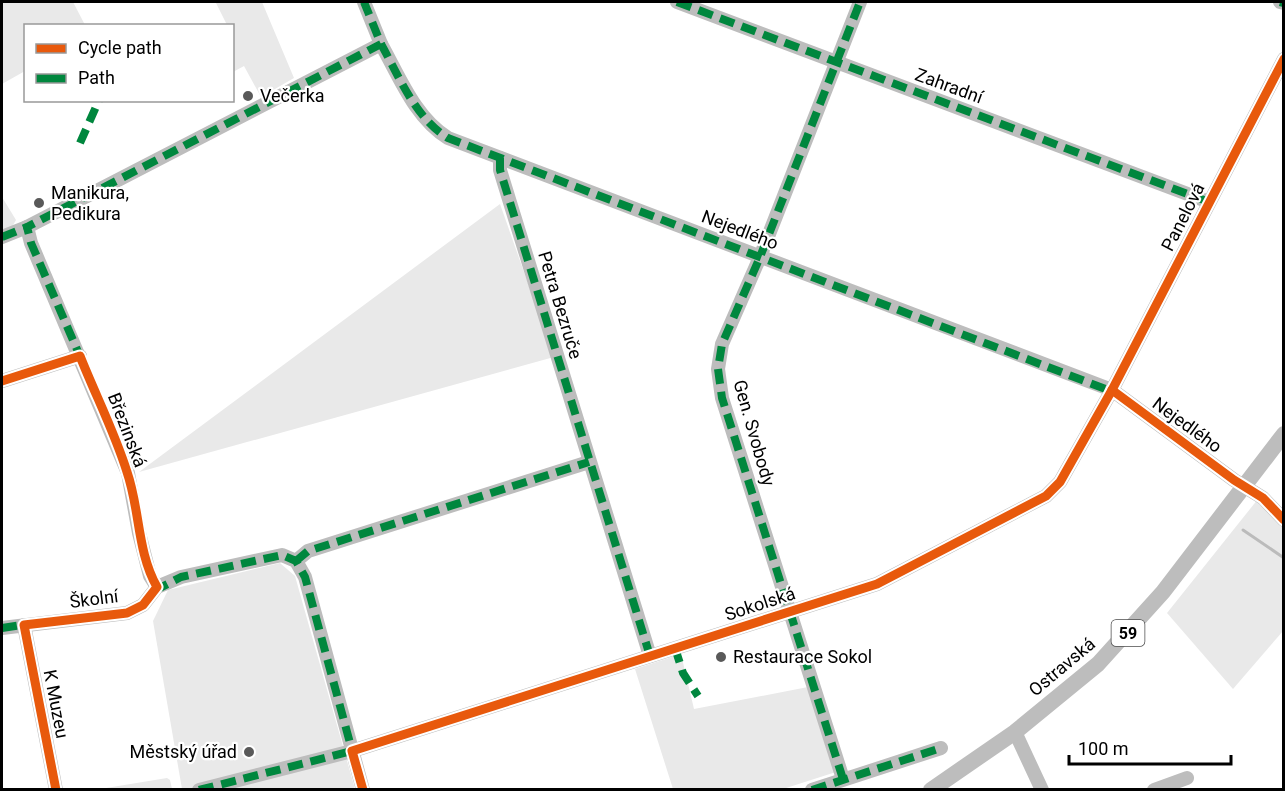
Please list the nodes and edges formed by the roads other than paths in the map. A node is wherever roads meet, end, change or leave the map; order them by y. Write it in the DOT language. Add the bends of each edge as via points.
graph roads {
  1 [pos="364,2"];
  2 [pos="677,2"];
  3 [pos="860,2"];
  4 [pos="381,44"];
  5 [pos="1284,59"];
  6 [pos="837,63"];
  7 [pos="500,158"];
  8 [pos="1209,202"];
  9 [pos="27,227"];
  10 [pos="2,237"];
  11 [pos="760,257"];
  12 [pos="80,356"];
  13 [pos="2,381"];
  14 [pos="1112,390"];
  15 [pos="1284,434"];
  16 [pos="589,462"];
  17 [pos="1245,484"];
  18 [pos="1284,520"];
  19 [pos="296,561"];
  20 [pos="157,587"];
  21 [pos="790,612"];
  22 [pos="24,625"];
  23 [pos="2,628"];
  24 [pos="650,656"];
  25 [pos="1015,732"];
  26 [pos="941,748"];
  27 [pos="352,751"];
  28 [pos="1187,778"];
  29 [pos="843,779"];
  30 [pos="56,789"];
  31 [pos="199,789"];
  32 [pos="363,789"];
  33 [pos="812,789"];
  34 [pos="931,789"];
  35 [pos="1042,789"];
  36 [pos="1154,789"];
  1 -- 4 [label="street"];
  2 -- 6 [label="street, Zahradní"];
  3 -- 6 [label="street, Gen. Svobody"];
  4 -- 7 [label="street, Nejedlého" via="433,129"];
  4 -- 9 [label="street"];
  5 -- 8 [label="street, Panelová"];
  6 -- 8 [label="street, Zahradní"];
  6 -- 11 [label="street, Gen. Svobody"];
  7 -- 11 [label="street, Nejedlého"];
  7 -- 16 [label="street, Petra Bezruče" via="500,170"];
  8 -- 14 [label="street, Panelová"];
  9 -- 10 [label="street"];
  9 -- 12 [label="street, Březinská"];
  11 -- 14 [label="street, Nejedlého"];
  11 -- 21 [label="street, Gen. Svobody" via="722,344 718,369 722,398"];
  12 -- 13 [label="street"];
  12 -- 20 [label="street, Březinská" via="128,473 150,576"];
  14 -- 17 [label="street, Nejedlého" via="1234,480"];
  14 -- 21 [label="street, Sokolská" via="1060,482 1046,496 877,584"];
  15 -- 17 [label="main road, Ostravská / 59"];
  16 -- 19 [label="street" via="308,551"];
  16 -- 24 [label="street, Petra Bezruče"];
  17 -- 18 [label="street, Nejedlého"];
  17 -- 25 [label="main road, Ostravská / 59" via="1133,628 1098,664"];
  19 -- 20 [label="street, Školní" via="282,555 181,577"];
  19 -- 27 [label="street" via="305,577"];
  20 -- 22 [label="street, Školní" via="143,605 127,613"];
  21 -- 24 [label="street, Sokolská"];
  21 -- 29 [label="street, Gen. Svobody"];
  22 -- 23 [label="street, Školní"];
  22 -- 30 [label="street, K Muzeu"];
  24 -- 27 [label="street, Sokolská"];
  25 -- 34 [label="main road, Ostravská / 59"];
  25 -- 35 [label="street"];
  26 -- 29 [label="street"];
  27 -- 31 [label="street, Sokolská"];
  27 -- 32 [label="street"];
  28 -- 36 [label="street"];
  29 -- 33 [label="street"];
}
